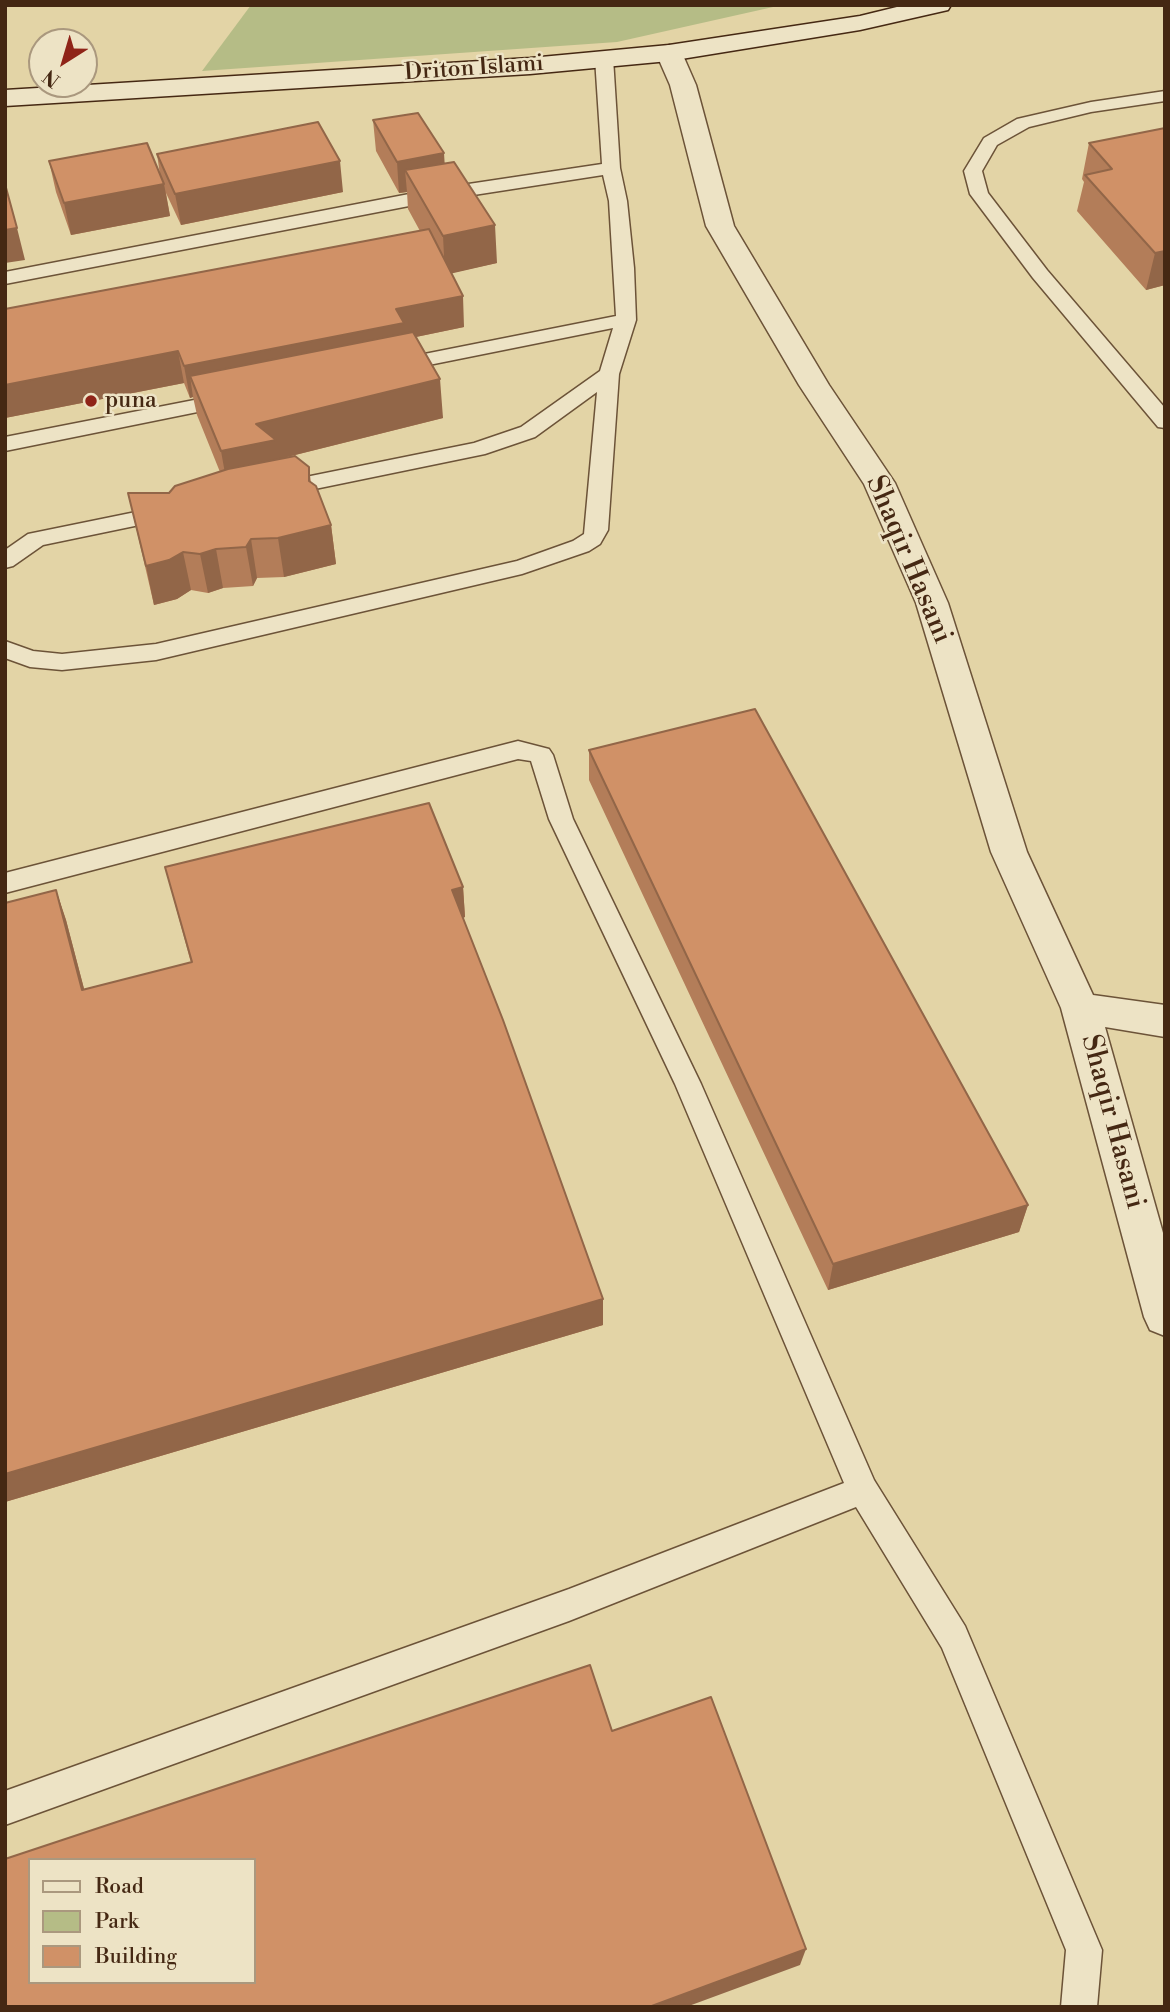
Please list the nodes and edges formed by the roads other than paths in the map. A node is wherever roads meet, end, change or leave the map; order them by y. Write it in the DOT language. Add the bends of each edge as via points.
graph roads {
  1 [pos="939,5"];
  2 [pos="669,53"];
  3 [pos="604,58"];
  4 [pos="1165,96"];
  5 [pos="5,98"];
  6 [pos="611,168"];
  7 [pos="5,278"];
  8 [pos="626,320"];
  9 [pos="369,371"];
  10 [pos="610,374"];
  11 [pos="248,396"];
  12 [pos="1165,422"];
  13 [pos="5,444"];
  14 [pos="250,495"];
  15 [pos="197,506"];
  16 [pos="5,561"];
  17 [pos="5,649"];
  18 [pos="5,883"];
  19 [pos="1080,1008"];
  20 [pos="1165,1021"];
  21 [pos="1165,1317"];
  22 [pos="863,1490"];
  23 [pos="5,1808"];
  24 [pos="1079,2007"];
  1 -- 2 [label="street, Driton Islami" via="860,23"];
  2 -- 3 [label="street, Driton Islami"];
  2 -- 19 [label="street, Shaqir Hasani" via="683,85 720,226 879,484 932,603 1009,852"];
  3 -- 5 [label="street, Driton Islami"];
  3 -- 6 [label="lane"];
  4 -- 12 [label="lane" via="1023,123 990,142 973,171 979,194 1040,275"];
  6 -- 7 [label="lane" via="435,195"];
  6 -- 8 [label="lane" via="618,201"];
  8 -- 9 [label="lane"];
  8 -- 10 [label="lane"];
  10 -- 14 [label="lane" via="528,432 478,449"];
  10 -- 17 [label="lane" via="597,530 592,539 569,551 522,567 156,652 62,662 30,659"];
  11 -- 13 [label="lane"];
  15 -- 16 [label="lane" via="36,539"];
  18 -- 22 [label="lane" via="517,750 541,755 561,819 688,1084"];
  19 -- 20 [label="street, Shaqir Hasani"];
  19 -- 21 [label="street, Shaqir Hasani"];
  22 -- 23 [label="lane" via="569,1605"];
  22 -- 24 [label="lane" via="954,1637 1084,1950"];
}
